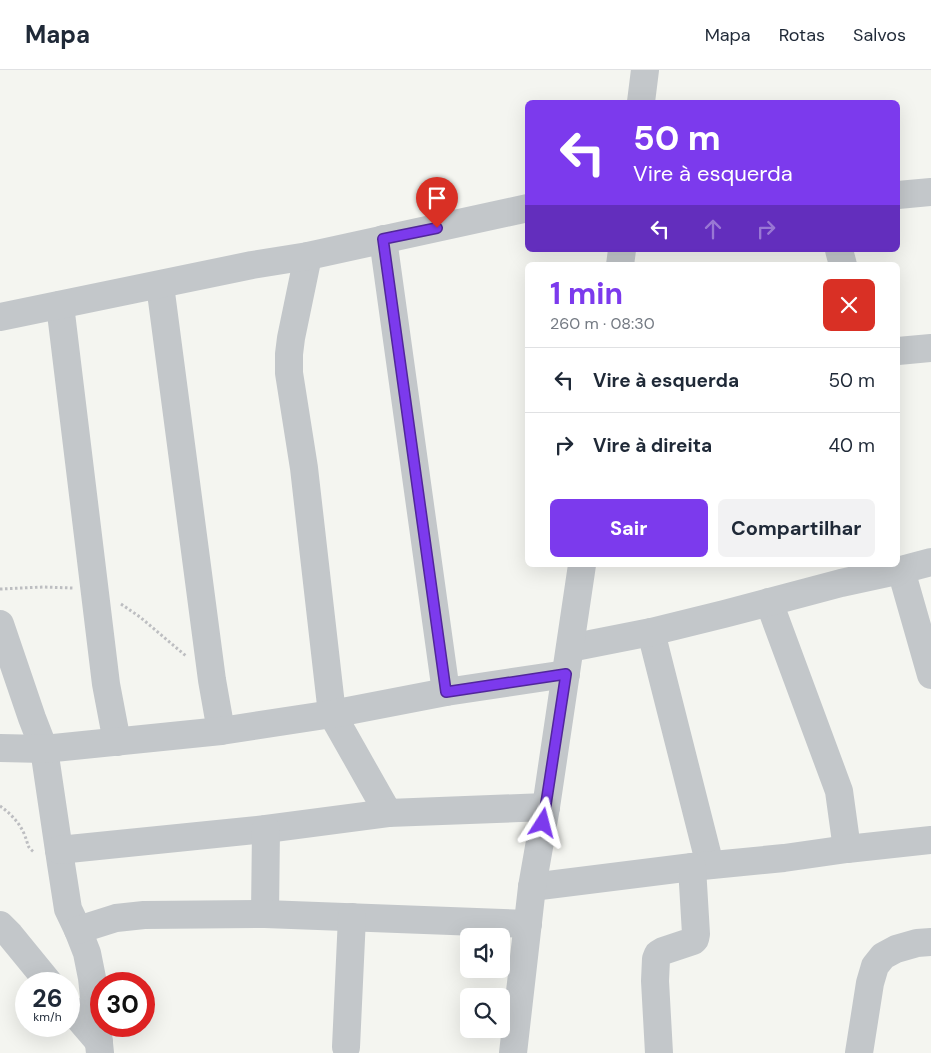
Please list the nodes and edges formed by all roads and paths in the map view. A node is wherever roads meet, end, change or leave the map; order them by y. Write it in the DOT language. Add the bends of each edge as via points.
graph roads {
  1 [pos="645,70"];
  2 [pos="641,100"];
  3 [pos="931,192"];
  4 [pos="900,195"];
  5 [pos="525,209"];
  6 [pos="383,239"];
  7 [pos="308,256"];
  8 [pos="160,285"];
  9 [pos="60,305"];
  10 [pos="0,317"];
  11 [pos="931,348"];
  12 [pos="900,351"];
  13 [pos="931,562"];
  14 [pos="582,567"];
  15 [pos="901,570"];
  16 [pos="769,602"];
  17 [pos="0,624"];
  18 [pos="651,632"];
  19 [pos="570,648"];
  20 [pos="566,674"];
  21 [pos="931,674"];
  22 [pos="446,692"];
  23 [pos="332,714"];
  24 [pos="222,731"];
  25 [pos="117,742"];
  26 [pos="0,748"];
  27 [pos="44,749"];
  28 [pos="0,806"];
  29 [pos="546,806"];
  30 [pos="388,813"];
  31 [pos="266,829"];
  32 [pos="931,840"];
  33 [pos="847,849"];
  34 [pos="60,857"];
  35 [pos="701,866"];
  36 [pos="532,887"];
  37 [pos="266,914"];
  38 [pos="352,917"];
  39 [pos="528,924"];
  40 [pos="0,925"];
  41 [pos="78,930"];
  42 [pos="931,942"];
  43 [pos="40,972"];
  44 [pos="91,972"];
  45 [pos="90,981"];
  46 [pos="80,993"];
  47 [pos="80,1022"];
  48 [pos="346,1047"];
  49 [pos="99,1048"];
  50 [pos="513,1053"];
  51 [pos="659,1053"];
  52 [pos="859,1053"];
  1 -- 2 [label="street"];
  3 -- 4 [label="street"];
  5 -- 6 [label="street"];
  6 -- 7 [label="street"];
  6 -- 22 [label="street"];
  7 -- 8 [label="street"];
  7 -- 23 [label="street" via="291,338 289,373 304,468"];
  8 -- 9 [label="street"];
  8 -- 24 [label="street"];
  9 -- 10 [label="street"];
  9 -- 25 [label="street" via="106,684"];
  11 -- 12 [label="street"];
  13 -- 15 [label="street"];
  14 -- 19 [label="street"];
  15 -- 16 [label="street"];
  15 -- 21 [label="street"];
  16 -- 18 [label="street"];
  16 -- 33 [label="street" via="839,791"];
  17 -- 27 [label="street"];
  18 -- 19 [label="street"];
  18 -- 35 [label="street"];
  19 -- 20 [label="street"];
  20 -- 22 [label="street"];
  20 -- 29 [label="street"];
  22 -- 23 [label="street"];
  23 -- 24 [label="street"];
  23 -- 30 [label="street"];
  24 -- 25 [label="street"];
  25 -- 27 [label="street"];
  26 -- 27 [label="street"];
  27 -- 34 [label="street"];
  28 -- 34 [label="path" via="19,825 26,836 28,848 48,860"];
  29 -- 30 [label="street"];
  29 -- 36 [label="street"];
  30 -- 31 [label="street"];
  31 -- 34 [label="street"];
  31 -- 37 [label="street"];
  32 -- 33 [label="street"];
  33 -- 35 [label="street"];
  34 -- 41 [label="street" via="68,910"];
  35 -- 36 [label="street"];
  35 -- 51 [label="street" via="695,939 663,951 656,959"];
  36 -- 39 [label="street"];
  37 -- 38 [label="street"];
  37 -- 41 [label="street" via="144,915 116,918"];
  38 -- 39 [label="street"];
  38 -- 48 [label="street"];
  39 -- 50 [label="street"];
  40 -- 43 [label="street"];
  41 -- 44 [label="street"];
  42 -- 52 [label="street" via="896,949 883,956 875,966"];
  45 -- 46 [label="street"];
  47 -- 49 [label="street"];
}
